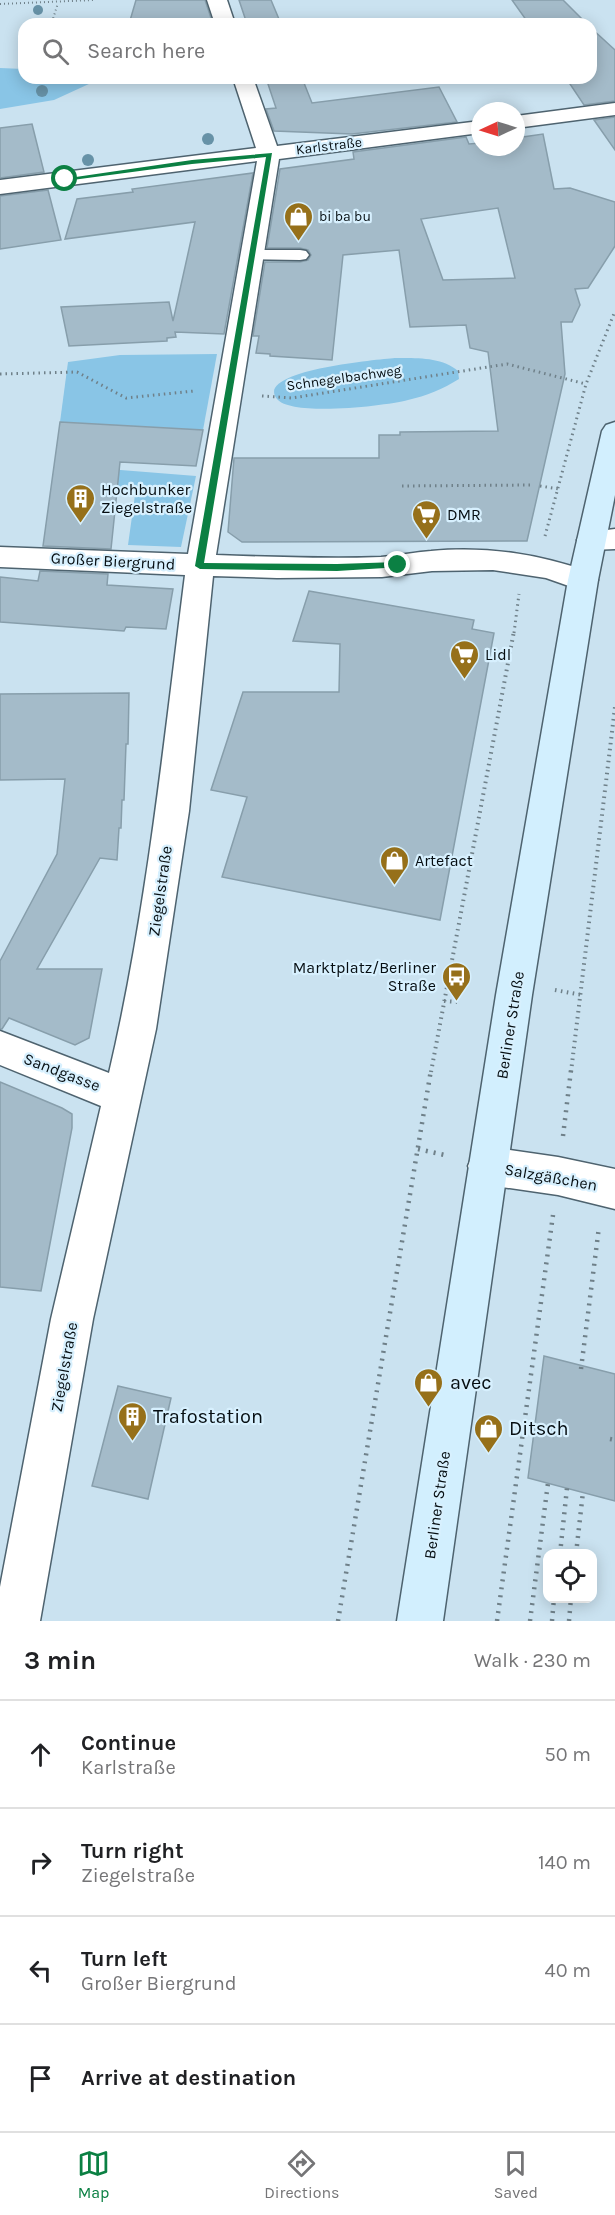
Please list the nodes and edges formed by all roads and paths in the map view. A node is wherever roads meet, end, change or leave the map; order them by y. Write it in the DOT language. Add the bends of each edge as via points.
graph roads {
  1 [pos="94,0"];
  2 [pos="217,0"];
  3 [pos="58,3"];
  4 [pos="0,4"];
  5 [pos="53,18"];
  6 [pos="223,18"];
  7 [pos="245,84"];
  8 [pos="615,109"];
  9 [pos="525,121"];
  10 [pos="471,128"];
  11 [pos="269,155"];
  12 [pos="0,187"];
  13 [pos="252,255"];
  14 [pos="300,255"];
  15 [pos="615,311"];
  16 [pos="0,374"];
  17 [pos="586,384"];
  18 [pos="228,393"];
  19 [pos="615,431"];
  20 [pos="530,485"];
  21 [pos="402,486"];
  22 [pos="540,486"];
  23 [pos="559,489"];
  24 [pos="603,539"];
  25 [pos="0,557"];
  26 [pos="534,565"];
  27 [pos="200,566"];
  28 [pos="583,580"];
  29 [pos="555,990"];
  30 [pos="582,995"];
  31 [pos="444,1001"];
  32 [pos="457,1002"];
  33 [pos="0,1048"];
  34 [pos="124,1096"];
  35 [pos="488,1166"];
  36 [pos="615,1189"];
  37 [pos="596,1250"];
  38 [pos="581,1369"];
  39 [pos="548,1483"];
  40 [pos="567,1488"];
  41 [pos="583,1492"];
  42 [pos="561,1549"];
  43 [pos="577,1549"];
  44 [pos="554,1603"];
  45 [pos="571,1603"];
  46 [pos="17,1621"];
  47 [pos="338,1621"];
  48 [pos="420,1621"];
  49 [pos="530,1621"];
  50 [pos="552,1621"];
  51 [pos="569,1621"];
  1 -- 3 [label="path"];
  2 -- 6 [label="street"];
  3 -- 4 [label="path"];
  3 -- 5 [label="path"];
  7 -- 11 [label="street"];
  8 -- 9 [label="street"];
  10 -- 11 [label="street, Karlstraße"];
  11 -- 12 [label="street, Karlstraße"];
  11 -- 13 [label="street, Ziegelstraße"];
  13 -- 14 [label="lane"];
  13 -- 18 [label="street, Ziegelstraße"];
  15 -- 17 [label="path"];
  16 -- 18 [label="path, Schnegelbachweg" via="76,372 126,398 184,390"];
  17 -- 18 [label="path, Schnegelbachweg" via="507,364 292,398"];
  17 -- 23 [label="path"];
  18 -- 27 [label="street, Ziegelstraße"];
  19 -- 24 [label="main road, Berliner Straße"];
  20 -- 21 [label="path"];
  22 -- 23 [label="path"];
  23 -- 26 [label="path"];
  24 -- 28 [label="main road, Berliner Straße"];
  25 -- 27 [label="street, Großer Biergrund"];
  26 -- 27 [label="street, Großer Biergrund" via="482,560 382,567"];
  26 -- 28 [label="street, Großer Biergrund"];
  26 -- 31 [label="path" via="520,586 512,652 456,923"];
  27 -- 34 [label="street, Ziegelstraße" via="172,811"];
  28 -- 35 [label="main road, Berliner Straße"];
  29 -- 30 [label="path"];
  31 -- 32 [label="path"];
  31 -- 47 [label="path"];
  33 -- 34 [label="street, Sandgasse"];
  34 -- 46 [label="street, Ziegelstraße" via="72,1319"];
  35 -- 36 [label="street, Salzgäßchen"];
  35 -- 48 [label="main road, Berliner Straße"];
  37 -- 38 [label="path"];
  39 -- 49 [label="path"];
  40 -- 42 [label="path"];
  41 -- 43 [label="path"];
  44 -- 50 [label="path"];
  45 -- 51 [label="path"];
}
